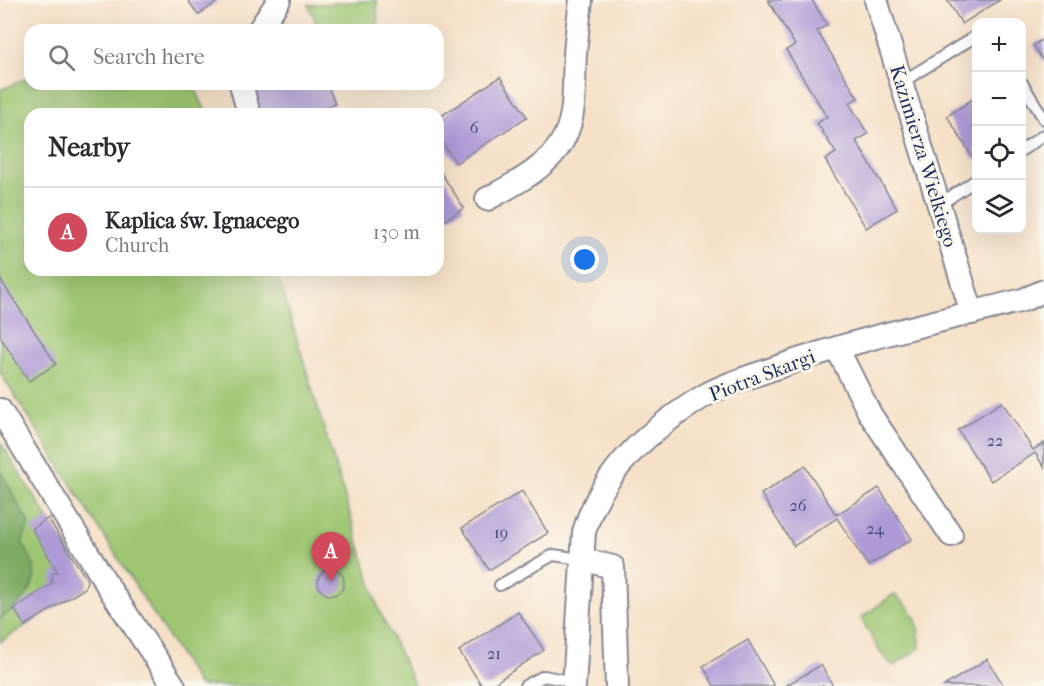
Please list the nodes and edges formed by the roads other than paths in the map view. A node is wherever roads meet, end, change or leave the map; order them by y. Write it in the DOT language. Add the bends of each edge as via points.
graph roads {
  1 [pos="279,0"];
  2 [pos="581,0"];
  3 [pos="876,0"];
  4 [pos="263,24"];
  5 [pos="972,38"];
  6 [pos="902,82"];
  7 [pos="243,90"];
  8 [pos="1026,90"];
  9 [pos="247,108"];
  10 [pos="1044,120"];
  11 [pos="1044,135"];
  12 [pos="1026,147"];
  13 [pos="972,183"];
  14 [pos="487,199"];
  15 [pos="940,204"];
  16 [pos="1044,291"];
  17 [pos="972,313"];
  18 [pos="837,348"];
  19 [pos="0,410"];
  20 [pos="951,535"];
  21 [pos="581,559"];
  22 [pos="500,585"];
  23 [pos="574,684"];
  24 [pos="174,686"];
  25 [pos="525,686"];
  26 [pos="617,686"];
  1 -- 4 [label="street"];
  2 -- 14 [label="street" via="574,107 565,137 524,178"];
  3 -- 6 [label="street, Kazimierza Wielkiego"];
  5 -- 6 [label="lane"];
  6 -- 15 [label="street, Kazimierza Wielkiego"];
  7 -- 9 [label="street"];
  8 -- 10 [label="lane"];
  11 -- 12 [label="lane"];
  13 -- 15 [label="lane"];
  15 -- 17 [label="street, Kazimierza Wielkiego"];
  16 -- 17 [label="street, Piotra Skargi"];
  17 -- 18 [label="street, Piotra Skargi"];
  18 -- 20 [label="street" via="870,414"];
  18 -- 21 [label="street, Piotra Skargi" via="705,395 644,440 602,487 590,510"];
  19 -- 24 [label="street"];
  21 -- 22 [label="lane" via="553,555"];
  21 -- 23 [label="street, Piotra Skargi"];
  21 -- 26 [label="street" via="613,567"];
  23 -- 25 [label="lane" via="544,676"];
}
